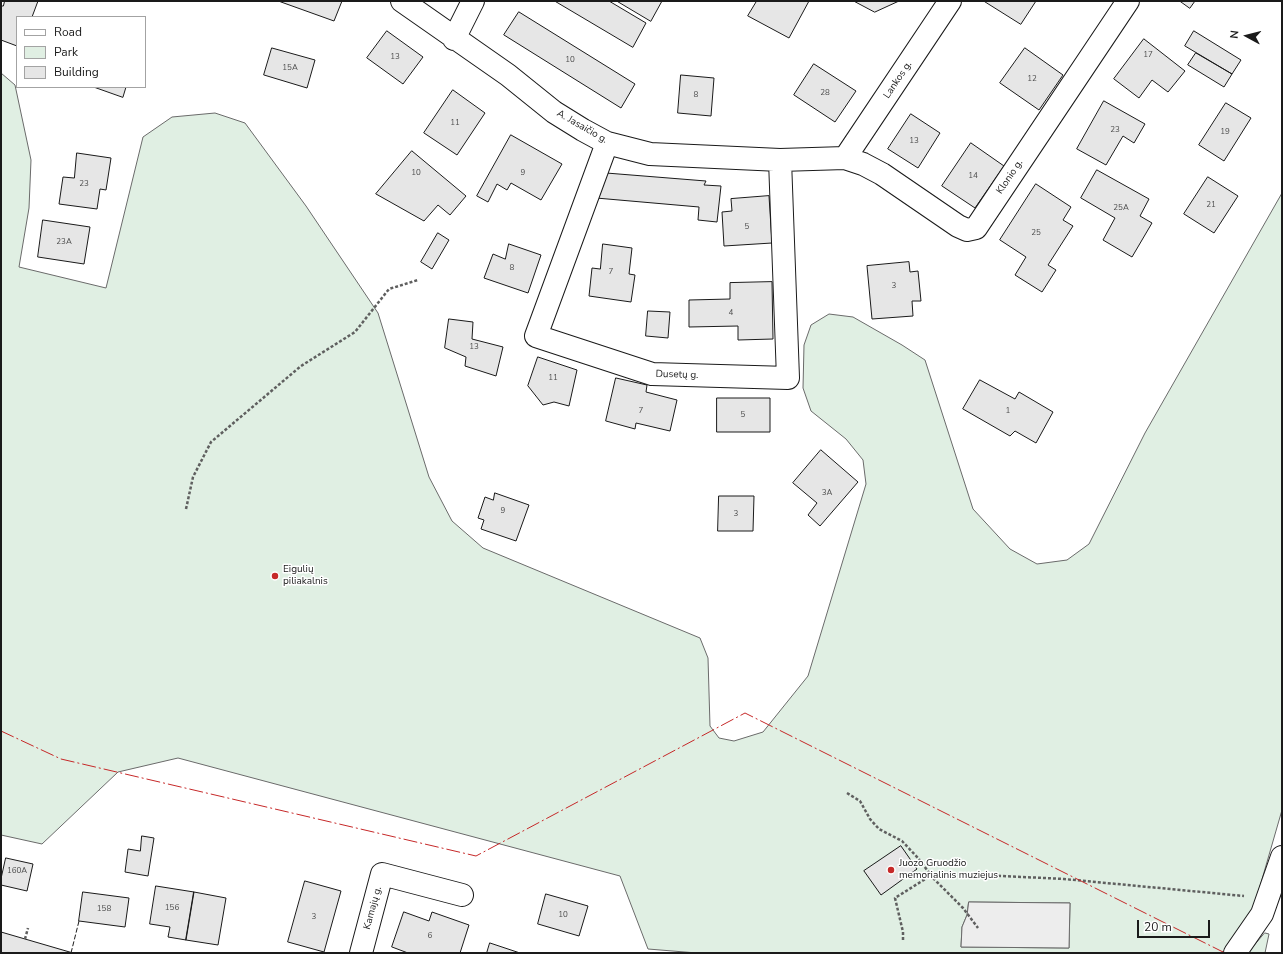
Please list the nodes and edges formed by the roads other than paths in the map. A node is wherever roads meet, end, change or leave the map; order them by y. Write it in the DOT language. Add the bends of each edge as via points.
graph roads {
  1 [pos="402,1"];
  2 [pos="473,1"];
  3 [pos="950,1"];
  4 [pos="1128,1"];
  5 [pos="454,39"];
  6 [pos="607,143"];
  7 [pos="845,158"];
  8 [pos="780,160"];
  9 [pos="1282,857"];
  10 [pos="462,895"];
  11 [pos="361,953"];
  12 [pos="1235,953"];
  1 -- 5 [label="street, A. Jasaičio g."];
  2 -- 5 [label="street"];
  3 -- 7 [label="street, Lankos g."];
  4 -- 7 [label="street, Klonio g." via="976,228 967,230 958,226 882,174"];
  5 -- 6 [label="street, A. Jasaičio g." via="508,75 554,112"];
  6 -- 8 [label="street, A. Jasaičio g." via="650,154"];
  6 -- 8 [label="street, Dusetų g." via="536,336 652,374 788,378"];
  7 -- 8 [label="street, A. Jasaičio g."];
  9 -- 12 [label="street" via="1262,914"];
  10 -- 11 [label="street, Kamajų g." via="382,874"];
}
